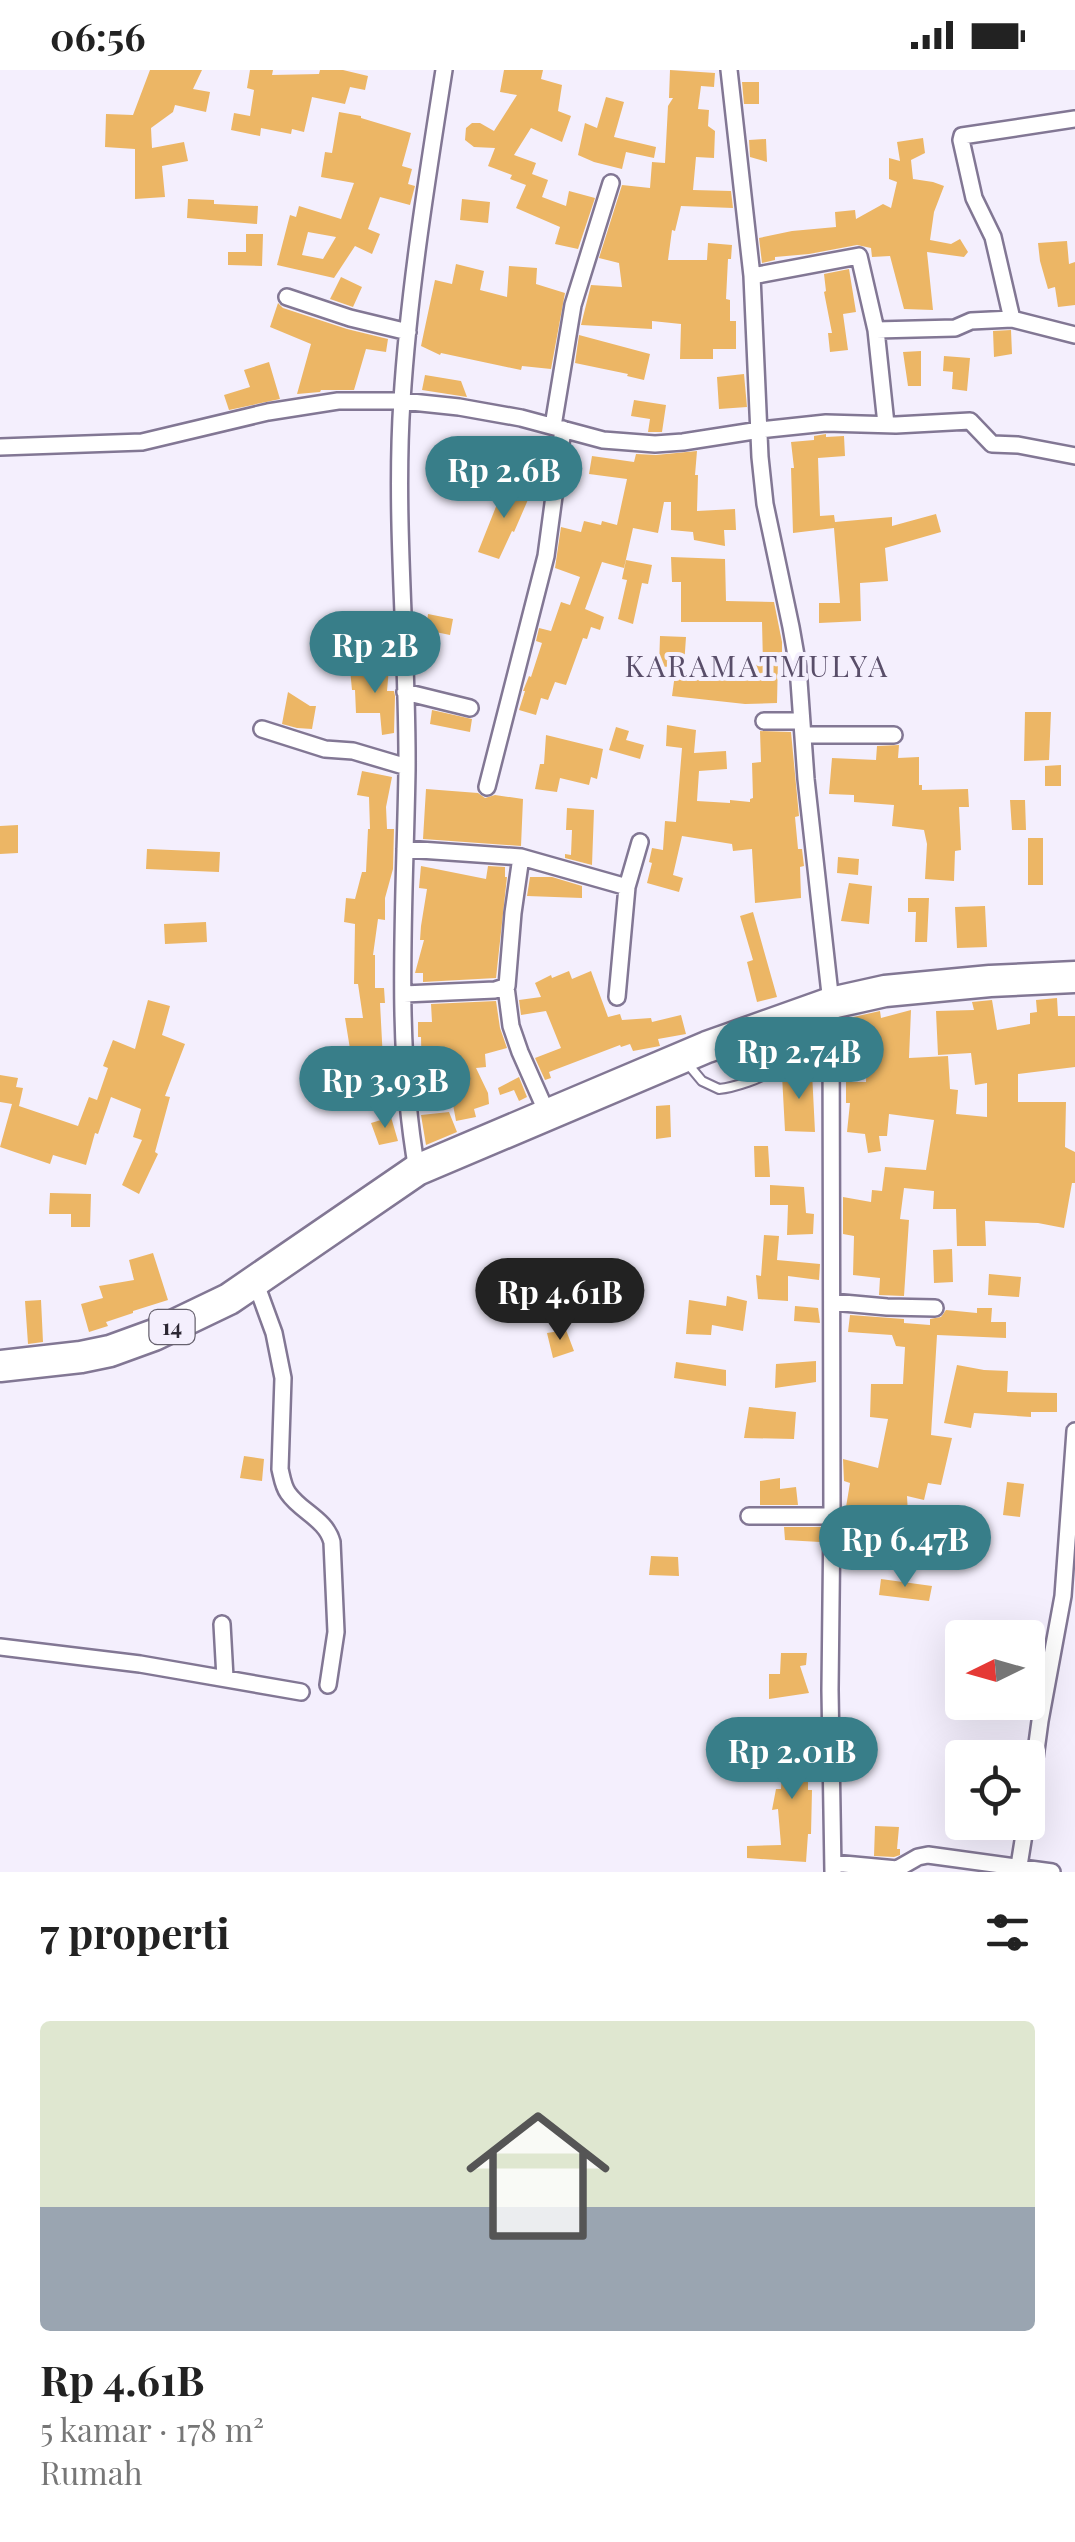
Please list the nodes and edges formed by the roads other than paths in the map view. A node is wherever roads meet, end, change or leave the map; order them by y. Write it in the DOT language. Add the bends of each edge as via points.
graph roads {
  1 [pos="444,70"];
  2 [pos="729,70"];
  3 [pos="1075,118"];
  4 [pos="611,184"];
  5 [pos="752,276"];
  6 [pos="287,297"];
  7 [pos="1012,319"];
  8 [pos="876,330"];
  9 [pos="408,332"];
  10 [pos="1075,335"];
  11 [pos="402,401"];
  12 [pos="886,424"];
  13 [pos="558,428"];
  14 [pos="760,430"];
  15 [pos="0,448"];
  16 [pos="1075,456"];
  17 [pos="405,692"];
  18 [pos="470,708"];
  19 [pos="764,721"];
  20 [pos="802,728"];
  21 [pos="262,729"];
  22 [pos="894,735"];
  23 [pos="407,767"];
  24 [pos="487,788"];
  25 [pos="640,842"];
  26 [pos="405,849"];
  27 [pos="521,857"];
  28 [pos="627,886"];
  29 [pos="1075,977"];
  30 [pos="506,987"];
  31 [pos="404,994"];
  32 [pos="617,997"];
  33 [pos="831,1003"];
  34 [pos="772,1024"];
  35 [pos="682,1056"];
  36 [pos="547,1113"];
  37 [pos="417,1170"];
  38 [pos="254,1282"];
  39 [pos="832,1302"];
  40 [pos="934,1308"];
  41 [pos="0,1366"];
  42 [pos="1075,1431"];
  43 [pos="750,1516"];
  44 [pos="832,1516"];
  45 [pos="222,1624"];
  46 [pos="0,1647"];
  47 [pos="224,1678"];
  48 [pos="328,1685"];
  49 [pos="301,1692"];
  50 [pos="1038,1740"];
  51 [pos="1023,1840"];
  52 [pos="833,1868"];
  53 [pos="1019,1870"];
  54 [pos="1052,1872"];
  1 -- 9 [label="street"];
  2 -- 5 [label="street"];
  3 -- 7 [label="street" via="961,138"];
  4 -- 13 [label="street" via="573,305"];
  5 -- 8 [label="street" via="860,256"];
  5 -- 14 [label="street"];
  6 -- 9 [label="street"];
  7 -- 8 [label="street"];
  7 -- 10 [label="street"];
  8 -- 12 [label="street"];
  9 -- 11 [label="street"];
  11 -- 13 [label="street"];
  11 -- 15 [label="street" via="298,406 142,442"];
  11 -- 17 [label="street"];
  12 -- 14 [label="street"];
  12 -- 16 [label="street" via="970,422 992,444"];
  13 -- 14 [label="street" via="655,444"];
  13 -- 24 [label="street" via="546,556"];
  14 -- 20 [label="street" via="765,504 792,627"];
  17 -- 18 [label="street"];
  17 -- 23 [label="street"];
  19 -- 20 [label="street"];
  20 -- 22 [label="street"];
  20 -- 33 [label="street"];
  21 -- 23 [label="street"];
  23 -- 26 [label="street"];
  25 -- 28 [label="street"];
  26 -- 27 [label="street"];
  26 -- 31 [label="street"];
  27 -- 28 [label="street"];
  27 -- 30 [label="street"];
  28 -- 32 [label="street"];
  29 -- 33 [label="highway, 14" via="886,991"];
  30 -- 31 [label="street"];
  30 -- 36 [label="street" via="511,1026"];
  31 -- 37 [label="street"];
  33 -- 34 [label="highway, 14"];
  33 -- 39 [label="street"];
  34 -- 35 [label="highway, 14"];
  34 -- 35 [label="lane" via="773,1068 761,1077 718,1088 702,1081"];
  35 -- 36 [label="highway, 14"];
  36 -- 37 [label="highway, 14"];
  37 -- 38 [label="highway, 14"];
  38 -- 41 [label="highway, 14" via="154,1336 110,1351"];
  38 -- 48 [label="street" via="283,1378 282,1480 332,1542 336,1632"];
  39 -- 40 [label="street"];
  39 -- 44 [label="street"];
  42 -- 50 [label="street" via="1064,1596"];
  43 -- 44 [label="street"];
  44 -- 52 [label="street"];
  45 -- 47 [label="street"];
  46 -- 47 [label="street"];
  47 -- 49 [label="street"];
  51 -- 53 [label="street"];
  52 -- 53 [label="street" via="897,1868 928,1855"];
  53 -- 54 [label="street"];
}
